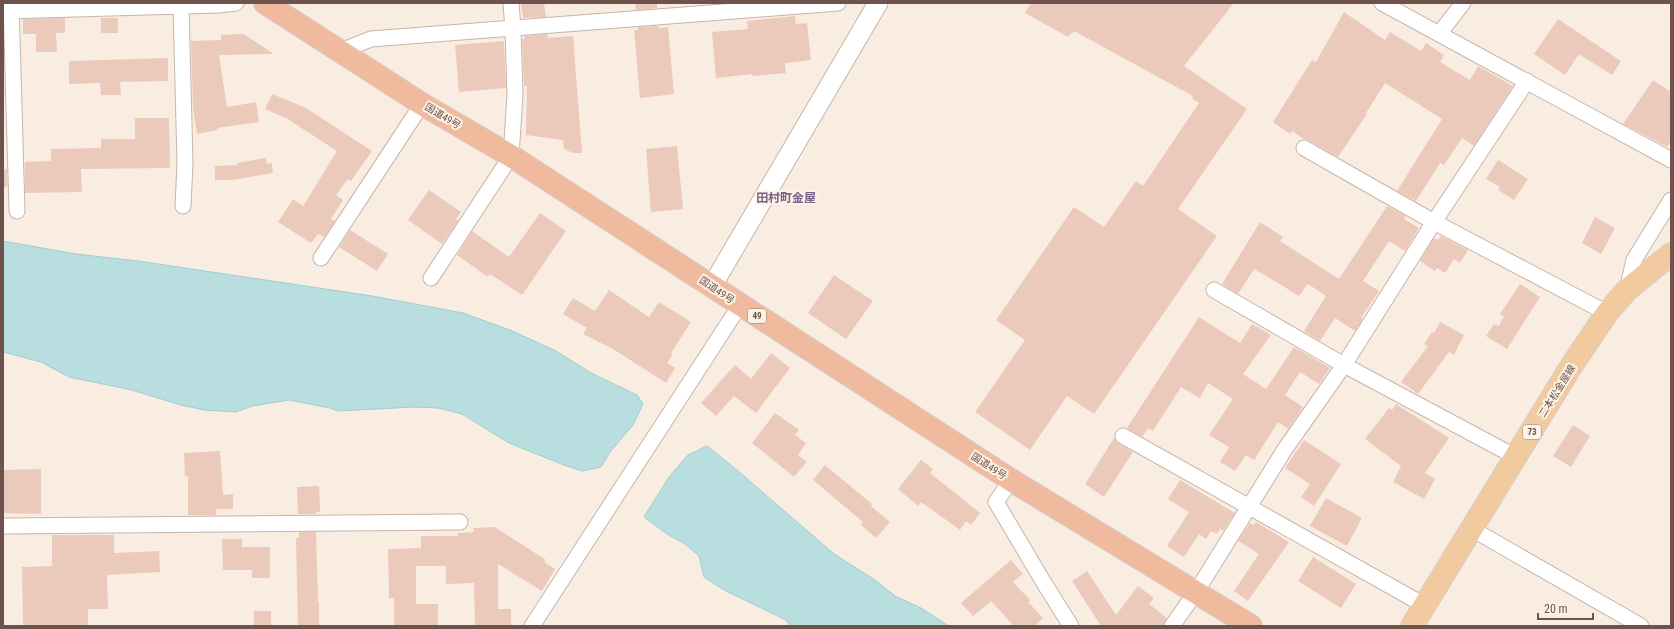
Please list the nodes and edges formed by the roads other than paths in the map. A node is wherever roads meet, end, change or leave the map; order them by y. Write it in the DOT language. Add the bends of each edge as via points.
graph roads {
  1 [pos="236,3"];
  2 [pos="265,3"];
  3 [pos="510,3"];
  4 [pos="838,3"];
  5 [pos="878,3"];
  6 [pos="1382,3"];
  7 [pos="1463,3"];
  8 [pos="181,6"];
  9 [pos="9,8"];
  10 [pos="513,29"];
  11 [pos="1439,34"];
  12 [pos="342,51"];
  13 [pos="1527,81"];
  14 [pos="422,104"];
  15 [pos="1304,148"];
  16 [pos="511,156"];
  17 [pos="1671,160"];
  18 [pos="1671,200"];
  19 [pos="183,206"];
  20 [pos="17,211"];
  21 [pos="1434,222"];
  22 [pos="1671,254"];
  23 [pos="321,258"];
  24 [pos="431,278"];
  25 [pos="712,286"];
  26 [pos="1214,290"];
  27 [pos="1627,290"];
  28 [pos="740,305"];
  29 [pos="1607,313"];
  30 [pos="1344,365"];
  31 [pos="1123,436"];
  32 [pos="1516,457"];
  33 [pos="1011,480"];
  34 [pos="1249,507"];
  35 [pos="460,522"];
  36 [pos="3,526"];
  37 [pos="1472,529"];
  38 [pos="1196,592"];
  39 [pos="1424,605"];
  40 [pos="532,626"];
  41 [pos="1071,626"];
  42 [pos="1172,626"];
  43 [pos="1251,626"];
  44 [pos="1412,626"];
  45 [pos="1641,626"];
  1 -- 8 [label="street"];
  2 -- 12 [label="highway, 国道49号 / 49"];
  3 -- 10 [label="street"];
  4 -- 10 [label="street"];
  5 -- 25 [label="street"];
  6 -- 11 [label="street"];
  7 -- 11 [label="street"];
  8 -- 9 [label="street"];
  8 -- 19 [label="street"];
  9 -- 20 [label="street"];
  10 -- 12 [label="street" via="371,39"];
  10 -- 16 [label="street" via="515,95"];
  11 -- 13 [label="street"];
  12 -- 14 [label="highway, 国道49号 / 49"];
  13 -- 17 [label="street"];
  13 -- 21 [label="street"];
  14 -- 16 [label="highway, 国道49号 / 49"];
  14 -- 23 [label="street"];
  15 -- 21 [label="street"];
  16 -- 24 [label="street"];
  16 -- 25 [label="highway, 国道49号 / 49"];
  18 -- 27 [label="street" via="1634,260"];
  21 -- 29 [label="street"];
  21 -- 30 [label="street"];
  22 -- 27 [label="main road, 二本松金屋線 / 73"];
  25 -- 28 [label="highway, 国道49号 / 49"];
  26 -- 30 [label="street"];
  27 -- 29 [label="main road, 二本松金屋線 / 73"];
  28 -- 33 [label="highway, 国道49号 / 49"];
  28 -- 40 [label="street"];
  29 -- 32 [label="main road, 二本松金屋線 / 73"];
  30 -- 32 [label="street"];
  30 -- 34 [label="street" via="1285,449"];
  31 -- 34 [label="street"];
  32 -- 37 [label="main road, 二本松金屋線 / 73"];
  33 -- 38 [label="highway, 国道49号 / 49"];
  33 -- 41 [label="street" via="996,502"];
  34 -- 38 [label="street"];
  34 -- 39 [label="street"];
  35 -- 36 [label="street"];
  37 -- 39 [label="main road, 二本松金屋線 / 73"];
  37 -- 45 [label="street"];
  38 -- 42 [label="street"];
  38 -- 43 [label="highway, 国道49号 / 49"];
  39 -- 44 [label="main road, 二本松金屋線 / 73"];
}
